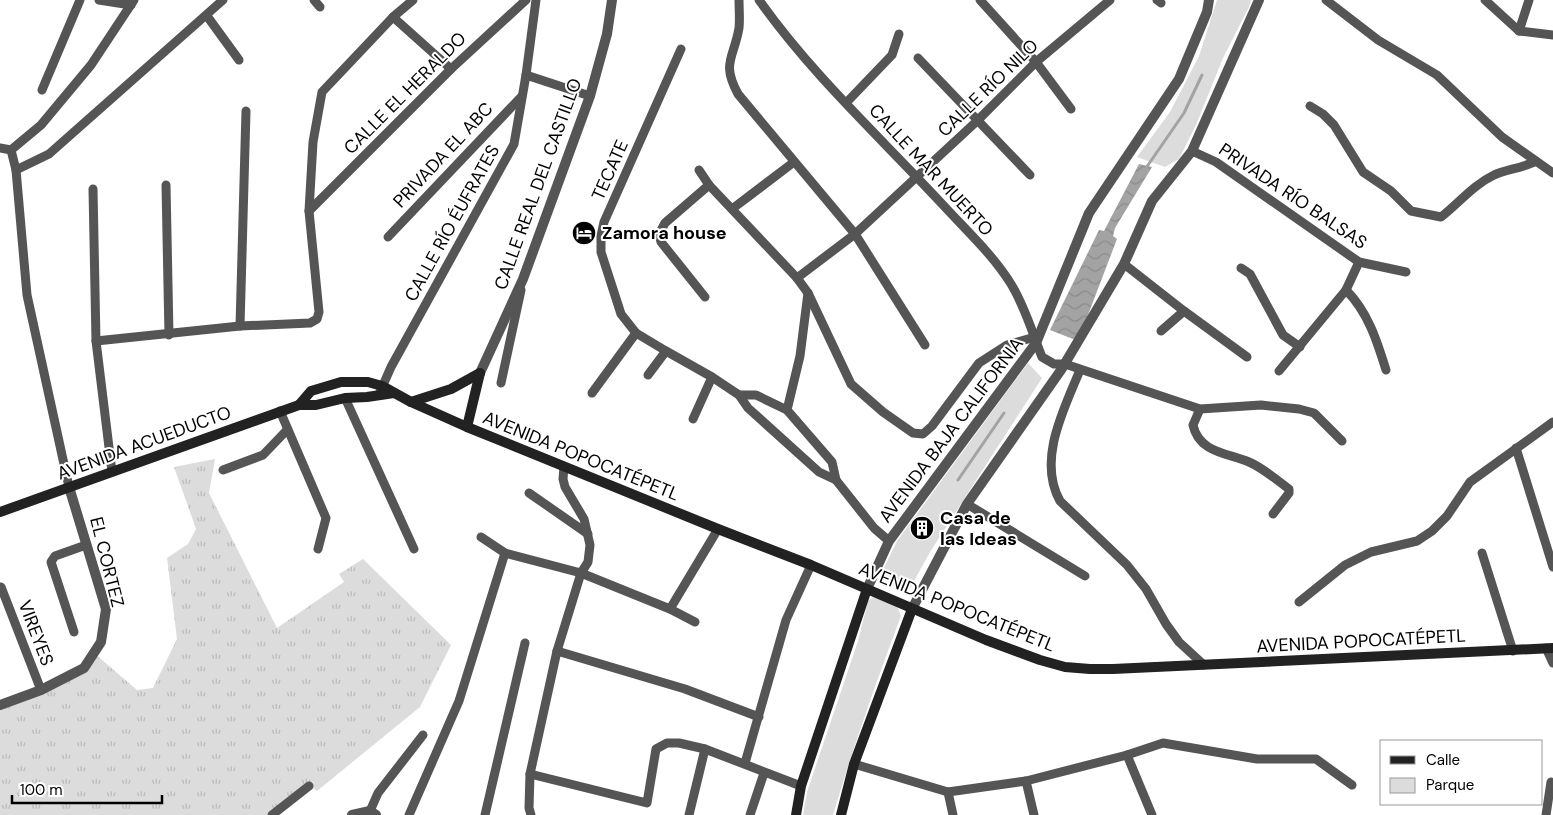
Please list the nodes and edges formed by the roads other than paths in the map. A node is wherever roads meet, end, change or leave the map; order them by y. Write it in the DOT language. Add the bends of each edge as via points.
graph roads {
  1 [pos="80,0"];
  2 [pos="99,0"];
  3 [pos="223,0"];
  4 [pos="413,0"];
  5 [pos="526,0"];
  6 [pos="536,0"];
  7 [pos="612,0"];
  8 [pos="740,0"];
  9 [pos="760,0"];
  10 [pos="980,0"];
  11 [pos="1110,0"];
  12 [pos="1209,0"];
  13 [pos="1259,0"];
  14 [pos="1326,0"];
  15 [pos="1485,0"];
  16 [pos="1529,0"];
  17 [pos="133,3"];
  18 [pos="207,16"];
  19 [pos="393,17"];
  20 [pos="1519,31"];
  21 [pos="899,34"];
  22 [pos="1553,35"];
  23 [pos="681,49"];
  24 [pos="918,58"];
  25 [pos="239,60"];
  26 [pos="1036,62"];
  27 [pos="451,69"];
  28 [pos="526,75"];
  29 [pos="42,90"];
  30 [pos="522,96"];
  31 [pos="590,96"];
  32 [pos="846,104"];
  33 [pos="1310,106"];
  34 [pos="1071,109"];
  35 [pos="246,111"];
  36 [pos="978,121"];
  37 [pos="0,148"];
  38 [pos="11,150"];
  39 [pos="1192,151"];
  40 [pos="1536,161"];
  41 [pos="794,162"];
  42 [pos="16,170"];
  43 [pos="699,170"];
  44 [pos="1553,173"];
  45 [pos="1030,175"];
  46 [pos="918,178"];
  47 [pos="166,185"];
  48 [pos="709,185"];
  49 [pos="93,189"];
  50 [pos="732,209"];
  51 [pos="309,211"];
  52 [pos="854,234"];
  53 [pos="388,237"];
  54 [pos="1359,262"];
  55 [pos="1124,264"];
  56 [pos="1241,268"];
  57 [pos="1406,272"];
  58 [pos="797,278"];
  59 [pos="522,279"];
  60 [pos="1346,290"];
  61 [pos="808,293"];
  62 [pos="705,297"];
  63 [pos="1184,311"];
  64 [pos="240,326"];
  65 [pos="1161,331"];
  66 [pos="636,333"];
  67 [pos="169,335"];
  68 [pos="1036,340"];
  69 [pos="96,341"];
  70 [pos="925,345"];
  71 [pos="1300,347"];
  72 [pos="666,352"];
  73 [pos="1247,357"];
  74 [pos="1065,364"];
  75 [pos="1080,370"];
  76 [pos="1386,370"];
  77 [pos="1279,371"];
  78 [pos="480,373"];
  79 [pos="648,375"];
  80 [pos="712,377"];
  81 [pos="502,383"];
  82 [pos="380,390"];
  83 [pos="592,393"];
  84 [pos="739,395"];
  85 [pos="345,398"];
  86 [pos="411,402"];
  87 [pos="299,405"];
  88 [pos="1200,409"];
  89 [pos="787,410"];
  90 [pos="280,411"];
  91 [pos="693,418"];
  92 [pos="1553,423"];
  93 [pos="467,427"];
  94 [pos="287,430"];
  95 [pos="1342,442"];
  96 [pos="1516,448"];
  97 [pos="564,466"];
  98 [pos="223,470"];
  99 [pos="112,472"];
  100 [pos="836,480"];
  101 [pos="69,487"];
  102 [pos="528,493"];
  103 [pos="967,504"];
  104 [pos="0,512"];
  105 [pos="1274,514"];
  106 [pos="718,529"];
  107 [pos="588,534"];
  108 [pos="481,537"];
  109 [pos="889,541"];
  110 [pos="86,545"];
  111 [pos="318,549"];
  112 [pos="414,550"];
  113 [pos="1482,552"];
  114 [pos="506,553"];
  115 [pos="811,565"];
  116 [pos="1553,567"];
  117 [pos="581,573"];
  118 [pos="1085,576"];
  119 [pos="1,587"];
  120 [pos="867,589"];
  121 [pos="1299,602"];
  122 [pos="670,609"];
  123 [pos="912,609"];
  124 [pos="695,622"];
  125 [pos="74,632"];
  126 [pos="524,643"];
  127 [pos="1549,648"];
  128 [pos="558,651"];
  129 [pos="1513,651"];
  130 [pos="1553,663"];
  131 [pos="1204,665"];
  132 [pos="41,690"];
  133 [pos="0,705"];
  134 [pos="759,717"];
  135 [pos="423,735"];
  136 [pos="705,749"];
  137 [pos="1127,755"];
  138 [pos="745,763"];
  139 [pos="854,764"];
  140 [pos="764,773"];
  141 [pos="530,774"];
  142 [pos="1026,781"];
  143 [pos="1551,782"];
  144 [pos="1352,785"];
  145 [pos="309,786"];
  146 [pos="801,786"];
  147 [pos="948,792"];
  148 [pos="373,813"];
  149 [pos="272,815"];
  150 [pos="352,815"];
  151 [pos="409,815"];
  152 [pos="485,815"];
  153 [pos="531,815"];
  154 [pos="689,815"];
  155 [pos="750,815"];
  156 [pos="796,815"];
  157 [pos="841,815"];
  158 [pos="953,815"];
  159 [pos="1034,815"];
  160 [pos="1152,815"];
  161 [pos="1546,815"];
  1 -- 29 [label="street"];
  2 -- 17 [label="street"];
  3 -- 18 [label="street"];
  4 -- 19 [label="street"];
  5 -- 27 [label="street, CALLE EL HERALDO"];
  6 -- 28 [label="street, CALLE RÍO ÉUFRATES"];
  7 -- 31 [label="street, CALLE REAL DEL CASTILLO" via="607,34"];
  8 -- 41 [label="street" via="739,28 729,76 738,94"];
  9 -- 32 [label="street, CALLE MAR MUERTO" via="776,24"];
  10 -- 26 [label="street"];
  11 -- 26 [label="street, CALLE RÍO NILO"];
  12 -- 68 [label="street, AVENIDA BAJA CALIFORNIA" via="1180,79 1090,213"];
  13 -- 39 [label="street"];
  14 -- 40 [label="street" via="1378,40 1437,75 1502,137"];
  15 -- 20 [label="street"];
  16 -- 20 [label="street"];
  17 -- 38 [label="street" via="91,65 40,125"];
  18 -- 25 [label="street"];
  18 -- 42 [label="street" via="49,154"];
  19 -- 27 [label="street"];
  19 -- 51 [label="street" via="322,92 313,142"];
  20 -- 22 [label="street"];
  21 -- 32 [label="street" via="892,55"];
  23 -- 66 [label="street, TECATE" via="604,222 601,236 601,252 621,314"];
  24 -- 36 [label="street"];
  26 -- 34 [label="street"];
  26 -- 36 [label="street, CALLE RÍO NILO"];
  27 -- 51 [label="street, CALLE EL HERALDO"];
  28 -- 30 [label="street, CALLE RÍO ÉUFRATES"];
  28 -- 31 [label="street"];
  30 -- 53 [label="street, PRIVADA EL ABC"];
  30 -- 82 [label="street, CALLE RÍO ÉUFRATES" via="514,144"];
  31 -- 59 [label="street, CALLE REAL DEL CASTILLO"];
  32 -- 46 [label="street, CALLE MAR MUERTO"];
  33 -- 40 [label="street" via="1334,125 1363,172 1391,191 1411,211 1441,217 1464,195 1494,175"];
  35 -- 64 [label="street"];
  36 -- 45 [label="street"];
  36 -- 46 [label="street, CALLE RÍO NILO"];
  37 -- 38 [label="street"];
  38 -- 42 [label="street"];
  39 -- 54 [label="street, PRIVADA RÍO BALSAS" via="1216,162"];
  39 -- 55 [label="street" via="1152,201"];
  40 -- 44 [label="street"];
  41 -- 50 [label="street"];
  41 -- 52 [label="street"];
  42 -- 101 [label="street" via="27,295"];
  43 -- 48 [label="street"];
  46 -- 52 [label="street, CALLE RÍO NILO"];
  46 -- 68 [label="street, CALLE MAR MUERTO" via="994,260 1011,284"];
  47 -- 67 [label="street"];
  48 -- 50 [label="street"];
  48 -- 62 [label="street" via="665,224 659,234 660,242"];
  49 -- 69 [label="street"];
  50 -- 58 [label="street"];
  51 -- 64 [label="street" via="319,312 317,319 310,323"];
  52 -- 58 [label="street, CALLE RÍO NILO"];
  52 -- 70 [label="street"];
  54 -- 57 [label="street, PRIVADA RÍO BALSAS"];
  54 -- 60 [label="street"];
  55 -- 63 [label="street"];
  55 -- 74 [label="street"];
  56 -- 71 [label="street" via="1250,274 1283,335"];
  58 -- 61 [label="street"];
  59 -- 78 [label="street, CALLE REAL DEL CASTILLO"];
  59 -- 81 [label="street"];
  60 -- 71 [label="street"];
  60 -- 76 [label="street" via="1356,300 1374,332"];
  61 -- 68 [label="street" via="850,384 913,433 923,434 932,426 979,363 1006,345"];
  61 -- 89 [label="street" via="800,356"];
  63 -- 65 [label="street"];
  63 -- 73 [label="street"];
  64 -- 67 [label="street"];
  66 -- 72 [label="street, TECATE"];
  66 -- 83 [label="street"];
  67 -- 69 [label="street"];
  68 -- 74 [label="street, CALLE MAR MUERTO" via="1042,357 1054,364"];
  68 -- 109 [label="street, AVENIDA BAJA CALIFORNIA"];
  69 -- 99 [label="street"];
  71 -- 77 [label="street"];
  72 -- 79 [label="street"];
  72 -- 80 [label="street, TECATE"];
  74 -- 75 [label="street, CALLE MAR MUERTO"];
  74 -- 103 [label="street"];
  75 -- 88 [label="street, CALLE MAR MUERTO"];
  75 -- 131 [label="street" via="1053,443 1051,477 1054,490 1060,501 1126,565 1146,589 1179,642"];
  78 -- 86 [label="main road" via="450,389"];
  78 -- 93 [label="main road"];
  80 -- 84 [label="street, TECATE"];
  80 -- 91 [label="street"];
  82 -- 85 [label="main road, AVENIDA ACUEDUCTO"];
  82 -- 86 [label="main road, AVENIDA ACUEDUCTO"];
  82 -- 87 [label="main road, AVENIDA ACUEDUCTO" via="368,382 341,382 311,391"];
  84 -- 89 [label="street" via="756,395"];
  84 -- 100 [label="street" via="748,408 819,472"];
  85 -- 87 [label="main road, AVENIDA ACUEDUCTO" via="316,405"];
  85 -- 112 [label="street"];
  86 -- 93 [label="main road, AVENIDA ACUEDUCTO"];
  87 -- 90 [label="main road, AVENIDA ACUEDUCTO"];
  88 -- 95 [label="street" via="1261,405 1299,409 1314,413"];
  88 -- 105 [label="street" via="1193,425 1199,439 1215,451 1250,462 1289,489"];
  89 -- 100 [label="street" via="832,462"];
  90 -- 94 [label="street"];
  90 -- 99 [label="main road, AVENIDA ACUEDUCTO"];
  92 -- 96 [label="street"];
  93 -- 97 [label="main road, AVENIDA POPOCATÉPETL"];
  94 -- 98 [label="street" via="263,455"];
  94 -- 111 [label="street" via="326,518"];
  96 -- 116 [label="street"];
  96 -- 121 [label="street" via="1470,482 1447,516 1432,531 1417,541 1371,552 1345,565"];
  97 -- 106 [label="main road, AVENIDA POPOCATÉPETL"];
  97 -- 107 [label="street" via="565,487 584,519"];
  99 -- 101 [label="main road, AVENIDA ACUEDUCTO"];
  100 -- 109 [label="street" via="874,528"];
  101 -- 104 [label="main road, AVENIDA ACUEDUCTO"];
  101 -- 110 [label="street, EL CORTEZ"];
  102 -- 107 [label="street"];
  103 -- 118 [label="street"];
  103 -- 123 [label="street"];
  106 -- 115 [label="main road, AVENIDA POPOCATÉPETL"];
  106 -- 122 [label="street"];
  107 -- 117 [label="street" via="590,555"];
  108 -- 114 [label="street"];
  109 -- 120 [label="street, AVENIDA BAJA CALIFORNIA"];
  110 -- 125 [label="street" via="55,556 51,562"];
  110 -- 132 [label="street, EL CORTEZ" via="106,609 101,642 84,668"];
  113 -- 129 [label="street"];
  114 -- 117 [label="street"];
  114 -- 151 [label="street" via="459,701"];
  115 -- 120 [label="main road, AVENIDA POPOCATÉPETL"];
  115 -- 134 [label="street" via="786,620"];
  117 -- 122 [label="street"];
  117 -- 128 [label="street"];
  119 -- 132 [label="street, VIREYES"];
  120 -- 123 [label="main road, AVENIDA POPOCATÉPETL"];
  120 -- 146 [label="main road, AVENIDA BAJA CALIFORNIA"];
  122 -- 124 [label="street"];
  123 -- 131 [label="main road, AVENIDA POPOCATÉPETL" via="986,640 1065,667"];
  123 -- 139 [label="main road"];
  126 -- 152 [label="street"];
  127 -- 129 [label="main road, AVENIDA POPOCATÉPETL"];
  127 -- 130 [label="street"];
  128 -- 134 [label="street" via="685,689"];
  128 -- 141 [label="street"];
  129 -- 131 [label="main road, AVENIDA POPOCATÉPETL"];
  132 -- 133 [label="street, EL CORTEZ"];
  134 -- 138 [label="street"];
  135 -- 148 [label="street" via="378,793"];
  136 -- 138 [label="street"];
  136 -- 141 [label="street" via="679,743 667,743 656,749 647,803"];
  136 -- 154 [label="street"];
  137 -- 142 [label="street"];
  137 -- 144 [label="street" via="1163,744 1257,759 1316,759"];
  137 -- 160 [label="street"];
  138 -- 140 [label="street"];
  139 -- 147 [label="street"];
  139 -- 157 [label="main road"];
  140 -- 146 [label="street"];
  140 -- 155 [label="street"];
  141 -- 153 [label="street"];
  142 -- 147 [label="street"];
  142 -- 159 [label="street"];
  143 -- 161 [label="street"];
  145 -- 149 [label="street"];
  146 -- 156 [label="main road, AVENIDA BAJA CALIFORNIA"];
  147 -- 158 [label="street"];
  148 -- 150 [label="street"];
}
